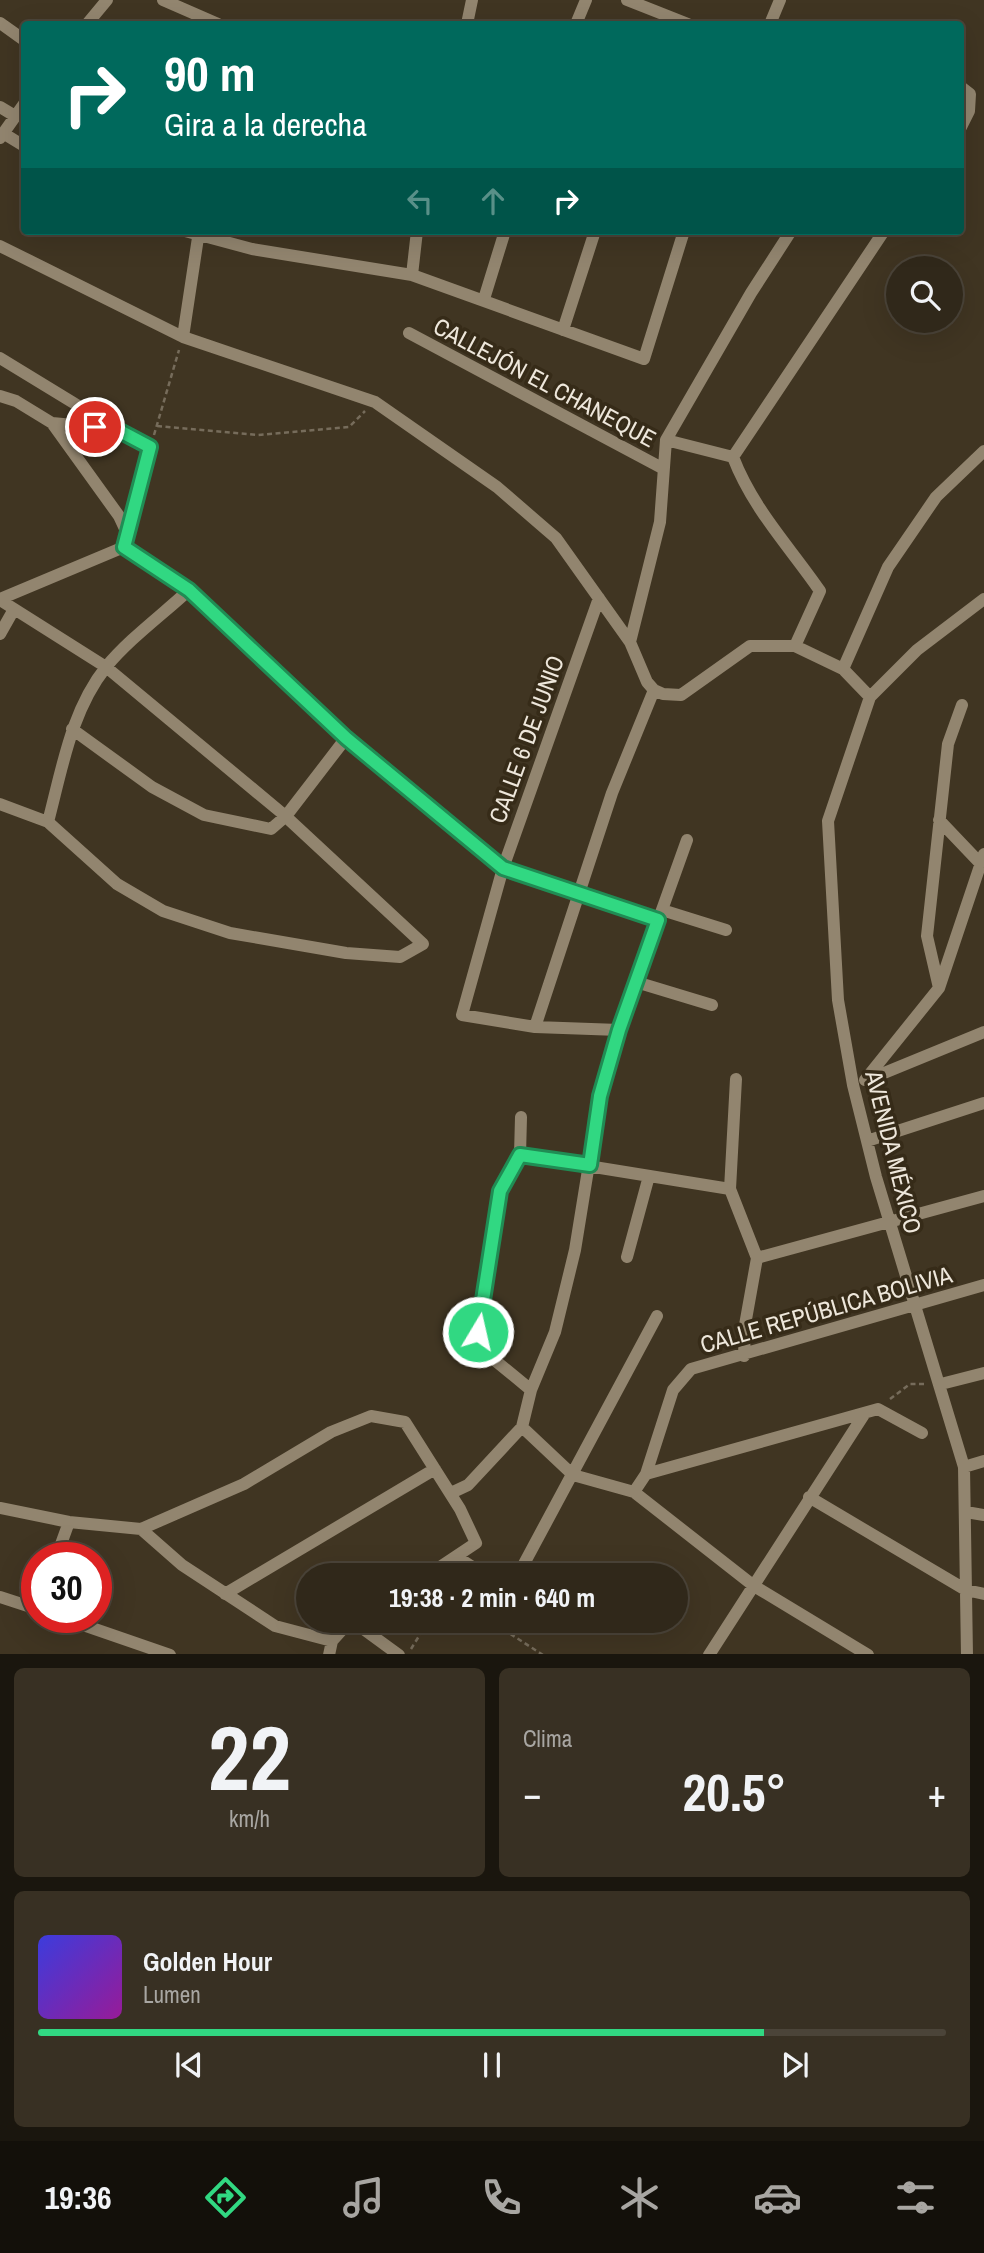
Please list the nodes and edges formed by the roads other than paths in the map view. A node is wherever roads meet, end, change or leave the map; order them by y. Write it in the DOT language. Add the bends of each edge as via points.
graph roads {
  1 [pos="107,0"];
  2 [pos="163,0"];
  3 [pos="472,0"];
  4 [pos="586,0"];
  5 [pos="627,0"];
  6 [pos="780,0"];
  7 [pos="90,21"];
  8 [pos="211,21"];
  9 [pos="468,21"];
  10 [pos="577,21"];
  11 [pos="669,21"];
  12 [pos="772,21"];
  13 [pos="0,23"];
  14 [pos="21,38"];
  15 [pos="964,90"];
  16 [pos="0,107"];
  17 [pos="21,108"];
  18 [pos="15,116"];
  19 [pos="964,121"];
  20 [pos="1,136"];
  21 [pos="21,145"];
  22 [pos="194,235"];
  23 [pos="203,235"];
  24 [pos="417,235"];
  25 [pos="504,235"];
  26 [pos="594,235"];
  27 [pos="683,235"];
  28 [pos="788,235"];
  29 [pos="881,235"];
  30 [pos="0,246"];
  31 [pos="412,275"];
  32 [pos="484,299"];
  33 [pos="562,330"];
  34 [pos="409,333"];
  35 [pos="183,337"];
  36 [pos="0,358"];
  37 [pos="0,396"];
  38 [pos="52,424"];
  39 [pos="116,429"];
  40 [pos="666,440"];
  41 [pos="984,451"];
  42 [pos="733,457"];
  43 [pos="662,468"];
  44 [pos="126,531"];
  45 [pos="124,547"];
  46 [pos="189,590"];
  47 [pos="599,598"];
  48 [pos="984,599"];
  49 [pos="0,600"];
  50 [pos="13,611"];
  51 [pos="0,634"];
  52 [pos="630,642"];
  53 [pos="795,646"];
  54 [pos="106,667"];
  55 [pos="843,669"];
  56 [pos="654,690"];
  57 [pos="870,697"];
  58 [pos="962,705"];
  59 [pos="72,729"];
  60 [pos="346,738"];
  61 [pos="0,804"];
  62 [pos="286,816"];
  63 [pos="939,820"];
  64 [pos="48,822"];
  65 [pos="687,840"];
  66 [pos="982,858"];
  67 [pos="503,868"];
  68 [pos="978,890"];
  69 [pos="581,892"];
  70 [pos="660,915"];
  71 [pos="726,930"];
  72 [pos="636,982"];
  73 [pos="939,988"];
  74 [pos="712,1005"];
  75 [pos="535,1027"];
  76 [pos="619,1030"];
  77 [pos="984,1032"];
  78 [pos="736,1079"];
  79 [pos="859,1082"];
  80 [pos="984,1103"];
  81 [pos="521,1118"];
  82 [pos="867,1141"];
  83 [pos="520,1155"];
  84 [pos="590,1165"];
  85 [pos="649,1176"];
  86 [pos="730,1189"];
  87 [pos="984,1196"];
  88 [pos="889,1225"];
  89 [pos="627,1257"];
  90 [pos="757,1258"];
  91 [pos="984,1286"];
  92 [pos="915,1305"];
  93 [pos="657,1316"];
  94 [pos="744,1356"];
  95 [pos="984,1373"];
  96 [pos="941,1384"];
  97 [pos="531,1390"];
  98 [pos="872,1411"];
  99 [pos="522,1427"];
  100 [pos="922,1433"];
  101 [pos="984,1461"];
  102 [pos="964,1467"];
  103 [pos="435,1469"];
  104 [pos="646,1474"];
  105 [pos="573,1475"];
  106 [pos="634,1492"];
  107 [pos="451,1493"];
  108 [pos="808,1497"];
  109 [pos="0,1508"];
  110 [pos="967,1512"];
  111 [pos="984,1515"];
  112 [pos="69,1522"];
  113 [pos="141,1529"];
  114 [pos="62,1542"];
  115 [pos="457,1557"];
  116 [pos="447,1563"];
  117 [pos="466,1563"];
  118 [pos="525,1563"];
  119 [pos="754,1586"];
  120 [pos="966,1590"];
  121 [pos="225,1594"];
  122 [pos="984,1594"];
  123 [pos="0,1597"];
  124 [pos="21,1604"];
  125 [pos="108,1633"];
  126 [pos="339,1633"];
  127 [pos="369,1633"];
  128 [pos="332,1641"];
  129 [pos="170,1654"];
  130 [pos="329,1654"];
  131 [pos="399,1654"];
  132 [pos="709,1654"];
  133 [pos="868,1654"];
  134 [pos="967,1654"];
  1 -- 7 [label="street"];
  2 -- 8 [label="street"];
  3 -- 9 [label="street"];
  4 -- 10 [label="street"];
  5 -- 11 [label="street"];
  6 -- 12 [label="street"];
  13 -- 14 [label="street"];
  15 -- 19 [label="street" via="970,94"];
  16 -- 18 [label="street"];
  17 -- 18 [label="street"];
  18 -- 20 [label="street"];
  20 -- 21 [label="street"];
  22 -- 35 [label="street"];
  23 -- 31 [label="street" via="305,259"];
  24 -- 31 [label="street"];
  25 -- 32 [label="street"];
  26 -- 33 [label="street"];
  27 -- 33 [label="street" via="644,359"];
  28 -- 40 [label="street"];
  29 -- 42 [label="street"];
  30 -- 35 [label="street"];
  31 -- 32 [label="street"];
  32 -- 33 [label="street"];
  34 -- 43 [label="street, CALLEJÓN EL CHANEQUE"];
  35 -- 47 [label="street" via="375,402 517,504 556,538"];
  36 -- 39 [label="street"];
  37 -- 38 [label="street"];
  38 -- 39 [label="street"];
  38 -- 44 [label="street"];
  39 -- 44 [label="street" via="150,447"];
  40 -- 42 [label="street"];
  40 -- 43 [label="street"];
  41 -- 55 [label="street" via="936,497 888,567"];
  42 -- 53 [label="street" via="744,487 820,591"];
  43 -- 52 [label="street" via="660,522"];
  44 -- 45 [label="street"];
  45 -- 46 [label="street"];
  45 -- 49 [label="street"];
  46 -- 54 [label="street"];
  46 -- 60 [label="street"];
  47 -- 52 [label="street"];
  47 -- 67 [label="street, CALLE 6 DE JUNIO"];
  48 -- 57 [label="street" via="917,650"];
  49 -- 50 [label="street"];
  50 -- 51 [label="street"];
  50 -- 54 [label="street"];
  52 -- 56 [label="street"];
  53 -- 55 [label="street"];
  53 -- 56 [label="street" via="750,646 681,695"];
  54 -- 59 [label="street"];
  54 -- 62 [label="street"];
  55 -- 57 [label="street"];
  56 -- 69 [label="street" via="612,793"];
  57 -- 79 [label="street, AVENIDA MÉXICO" via="828,821 838,1000"];
  58 -- 63 [label="street" via="948,744"];
  59 -- 62 [label="street" via="152,787 204,815 271,829"];
  59 -- 64 [label="street"];
  60 -- 62 [label="street"];
  60 -- 67 [label="street"];
  61 -- 64 [label="street"];
  62 -- 64 [label="street" via="424,944 400,957 346,953 230,933 163,911 117,884"];
  63 -- 66 [label="street"];
  63 -- 73 [label="street" via="927,936"];
  65 -- 70 [label="street"];
  66 -- 68 [label="street"];
  67 -- 69 [label="street"];
  67 -- 75 [label="street, CALLE 6 DE JUNIO" via="462,1015"];
  68 -- 73 [label="street"];
  69 -- 70 [label="street"];
  69 -- 75 [label="street"];
  70 -- 71 [label="street"];
  70 -- 72 [label="street"];
  72 -- 74 [label="street"];
  72 -- 76 [label="street"];
  73 -- 79 [label="street"];
  75 -- 76 [label="street"];
  76 -- 84 [label="street" via="600,1096"];
  77 -- 79 [label="street"];
  78 -- 86 [label="street"];
  79 -- 82 [label="street, AVENIDA MÉXICO"];
  80 -- 82 [label="street"];
  81 -- 83 [label="street"];
  82 -- 88 [label="street, AVENIDA MÉXICO"];
  83 -- 84 [label="street"];
  83 -- 97 [label="street" via="500,1191 478,1332 486,1353"];
  84 -- 85 [label="street"];
  84 -- 97 [label="street" via="555,1332"];
  85 -- 86 [label="street"];
  85 -- 89 [label="street"];
  86 -- 90 [label="street"];
  87 -- 88 [label="street"];
  88 -- 90 [label="street"];
  88 -- 92 [label="street, AVENIDA MÉXICO"];
  90 -- 94 [label="street"];
  91 -- 92 [label="street, CALLE REPÚBLICA BOLIVIA"];
  92 -- 94 [label="street, CALLE REPÚBLICA BOLIVIA"];
  92 -- 96 [label="street, AVENIDA MÉXICO"];
  93 -- 105 [label="street"];
  94 -- 104 [label="street, CALLE REPÚBLICA BOLIVIA" via="691,1369 673,1390"];
  95 -- 96 [label="street"];
  96 -- 102 [label="street, AVENIDA MÉXICO"];
  97 -- 99 [label="street"];
  98 -- 100 [label="street"];
  98 -- 104 [label="street"];
  98 -- 108 [label="street"];
  99 -- 105 [label="street"];
  99 -- 107 [label="street" via="468,1485"];
  101 -- 102 [label="street"];
  102 -- 110 [label="street, AVENIDA MÉXICO"];
  103 -- 107 [label="street"];
  103 -- 113 [label="street" via="405,1422 371,1416 331,1432 244,1484"];
  103 -- 121 [label="street"];
  104 -- 106 [label="street, CALLE REPÚBLICA BOLIVIA"];
  105 -- 106 [label="street"];
  105 -- 118 [label="street"];
  106 -- 119 [label="street"];
  107 -- 115 [label="street" via="476,1543"];
  108 -- 119 [label="street"];
  108 -- 120 [label="street"];
  109 -- 112 [label="street"];
  110 -- 111 [label="street"];
  110 -- 120 [label="street, AVENIDA MÉXICO"];
  112 -- 113 [label="street"];
  112 -- 114 [label="street"];
  113 -- 121 [label="street"];
  115 -- 116 [label="street"];
  115 -- 117 [label="street"];
  119 -- 132 [label="street"];
  119 -- 133 [label="street"];
  120 -- 122 [label="street"];
  120 -- 134 [label="street, AVENIDA MÉXICO"];
  121 -- 128 [label="street" via="275,1626"];
  123 -- 124 [label="street"];
  125 -- 129 [label="street"];
  126 -- 128 [label="street"];
  127 -- 131 [label="street"];
  128 -- 130 [label="street"];
}
